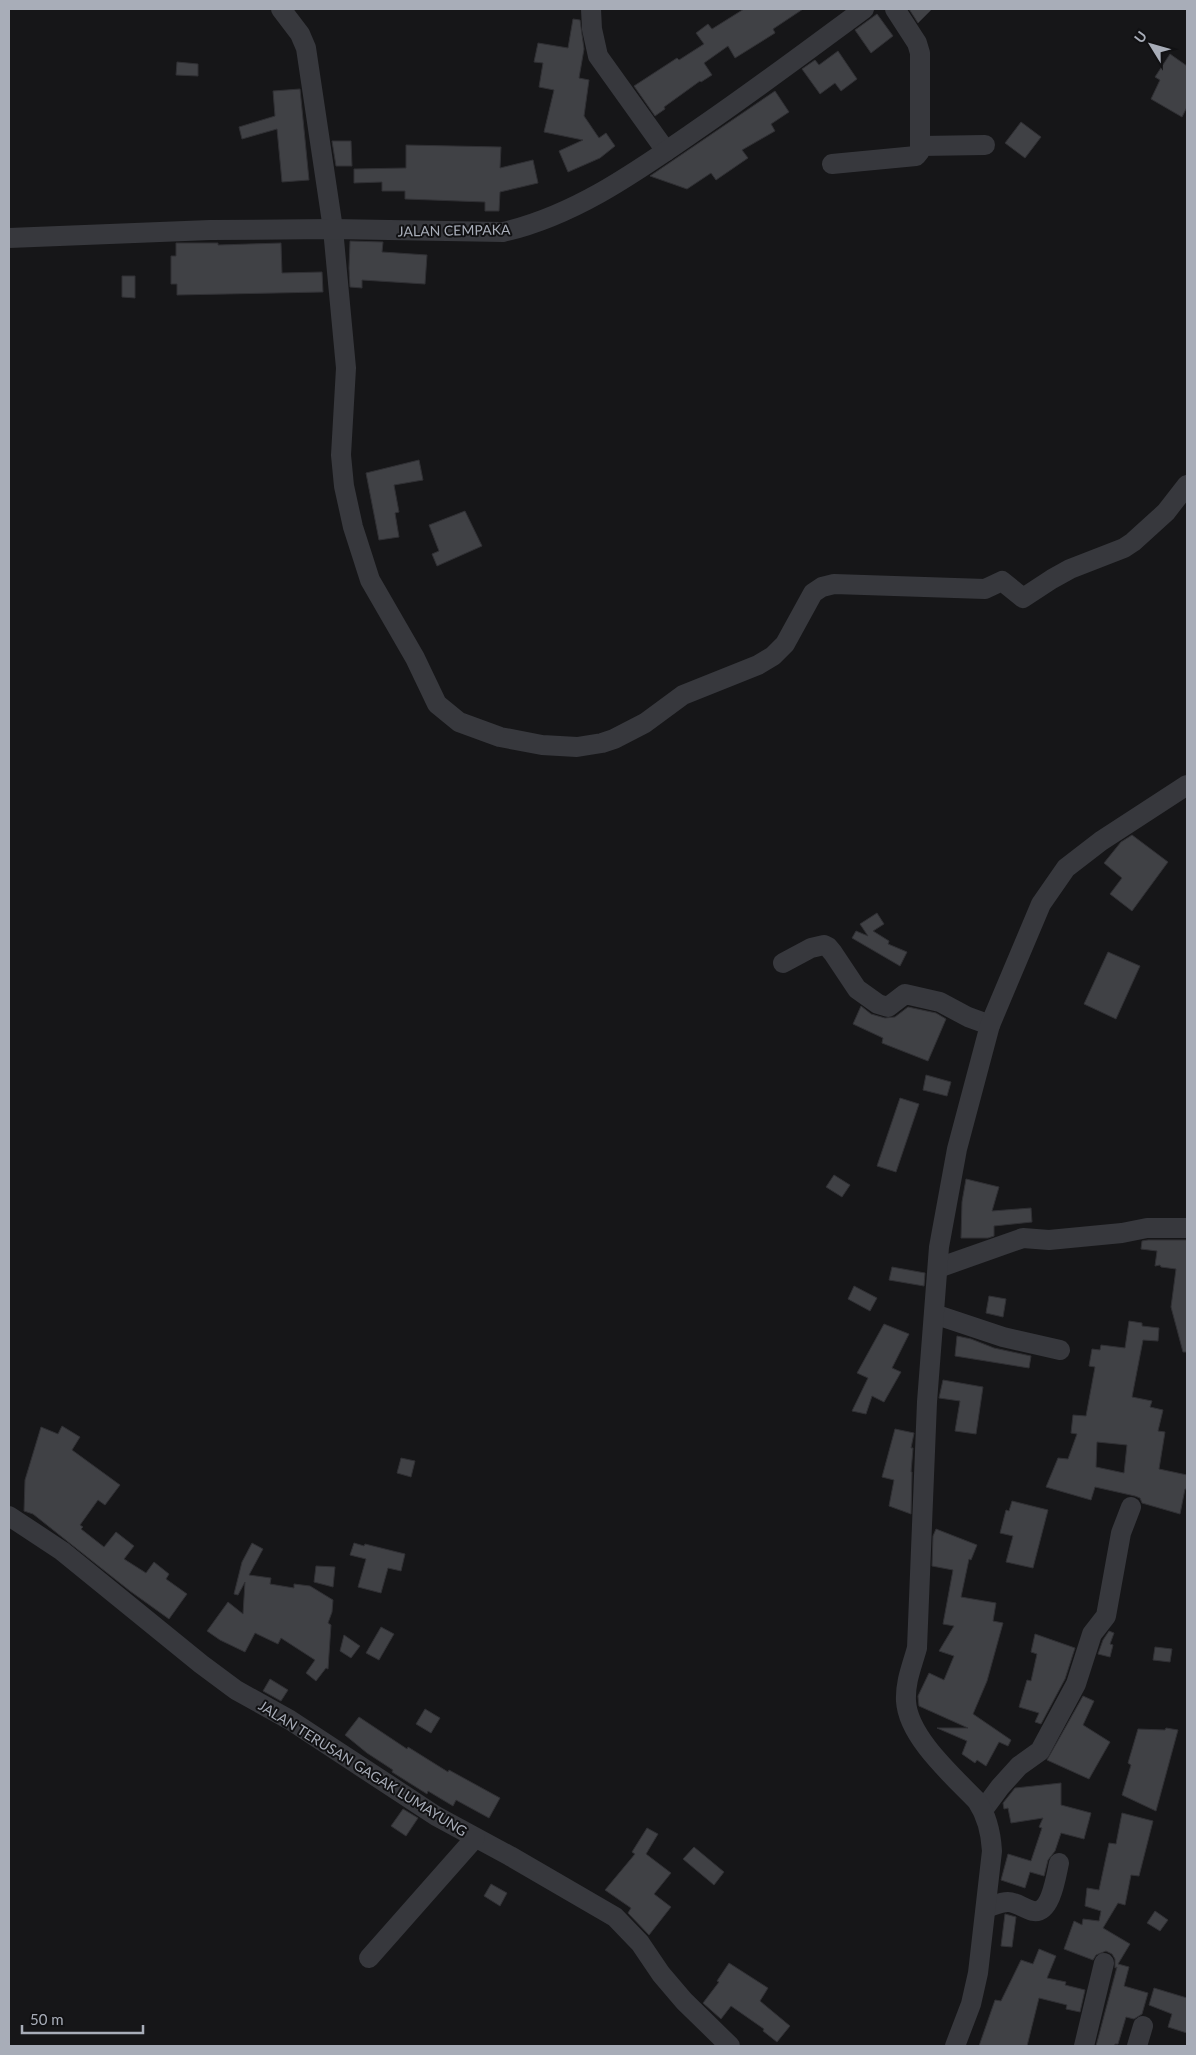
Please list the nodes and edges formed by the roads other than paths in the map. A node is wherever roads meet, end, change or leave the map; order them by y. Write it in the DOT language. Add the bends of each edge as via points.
graph roads {
  1 [pos="281,9"];
  2 [pos="591,9"];
  3 [pos="864,9"];
  4 [pos="895,9"];
  5 [pos="985,145"];
  6 [pos="922,146"];
  7 [pos="666,152"];
  8 [pos="832,164"];
  9 [pos="344,229"];
  10 [pos="9,238"];
  11 [pos="1187,484"];
  12 [pos="1187,785"];
  13 [pos="784,963"];
  14 [pos="990,1025"];
  15 [pos="1187,1228"];
  16 [pos="938,1268"];
  17 [pos="934,1314"];
  18 [pos="1060,1350"];
  19 [pos="1131,1507"];
  20 [pos="9,1516"];
  21 [pos="983,1810"];
  22 [pos="475,1838"];
  23 [pos="1059,1863"];
  24 [pos="993,1906"];
  25 [pos="369,1958"];
  26 [pos="1104,1962"];
  27 [pos="1143,2026"];
  28 [pos="730,2046"];
  29 [pos="955,2046"];
  30 [pos="1084,2046"];
  31 [pos="1136,2046"];
  1 -- 9 [label="street" via="300,34 306,48"];
  2 -- 7 [label="street" via="598,56"];
  3 -- 7 [label="street, JALAN CEMPAKA"];
  4 -- 6 [label="street" via="920,53"];
  5 -- 6 [label="street"];
  6 -- 8 [label="street" via="916,156"];
  7 -- 9 [label="street, JALAN CEMPAKA" via="568,211 503,232"];
  9 -- 10 [label="street, JALAN CEMPAKA" via="210,230"];
  9 -- 11 [label="street" via="346,368 341,455 353,527 370,580 415,658 437,704 459,722 500,737 542,745 577,747 614,739 644,723 682,695 773,656 785,644 813,593 822,587 834,584 985,589 1004,581 1020,597 1025,597 1070,569 1133,542 1166,512"];
  12 -- 14 [label="street" via="1066,868 1041,904"];
  13 -- 14 [label="street" via="811,948 824,945 857,988 878,1004 888,1006 905,994 940,1002"];
  14 -- 16 [label="street" via="958,1150 938,1247"];
  15 -- 16 [label="street" via="1147,1228 1049,1240 1023,1238"];
  16 -- 17 [label="street"];
  17 -- 18 [label="street" via="1002,1337"];
  17 -- 21 [label="street" via="927,1402 917,1648 909,1673 906,1703 922,1740"];
  19 -- 21 [label="street" via="1121,1533 1106,1616 1092,1634 1076,1684 1040,1752 1019,1766"];
  20 -- 22 [label="street, JALAN TERUSAN GAGAK LUMAYUNG" via="62,1551 236,1690 290,1720 410,1800"];
  21 -- 24 [label="street" via="992,1851"];
  22 -- 25 [label="street"];
  22 -- 28 [label="street, JALAN TERUSAN GAGAK LUMAYUNG" via="615,1917 640,1943 684,2001"];
  23 -- 24 [label="street" via="1050,1898 1042,1909 1034,1911 1014,1902"];
  24 -- 29 [label="street" via="971,2004"];
  26 -- 30 [label="street"];
  27 -- 31 [label="street"];
}
